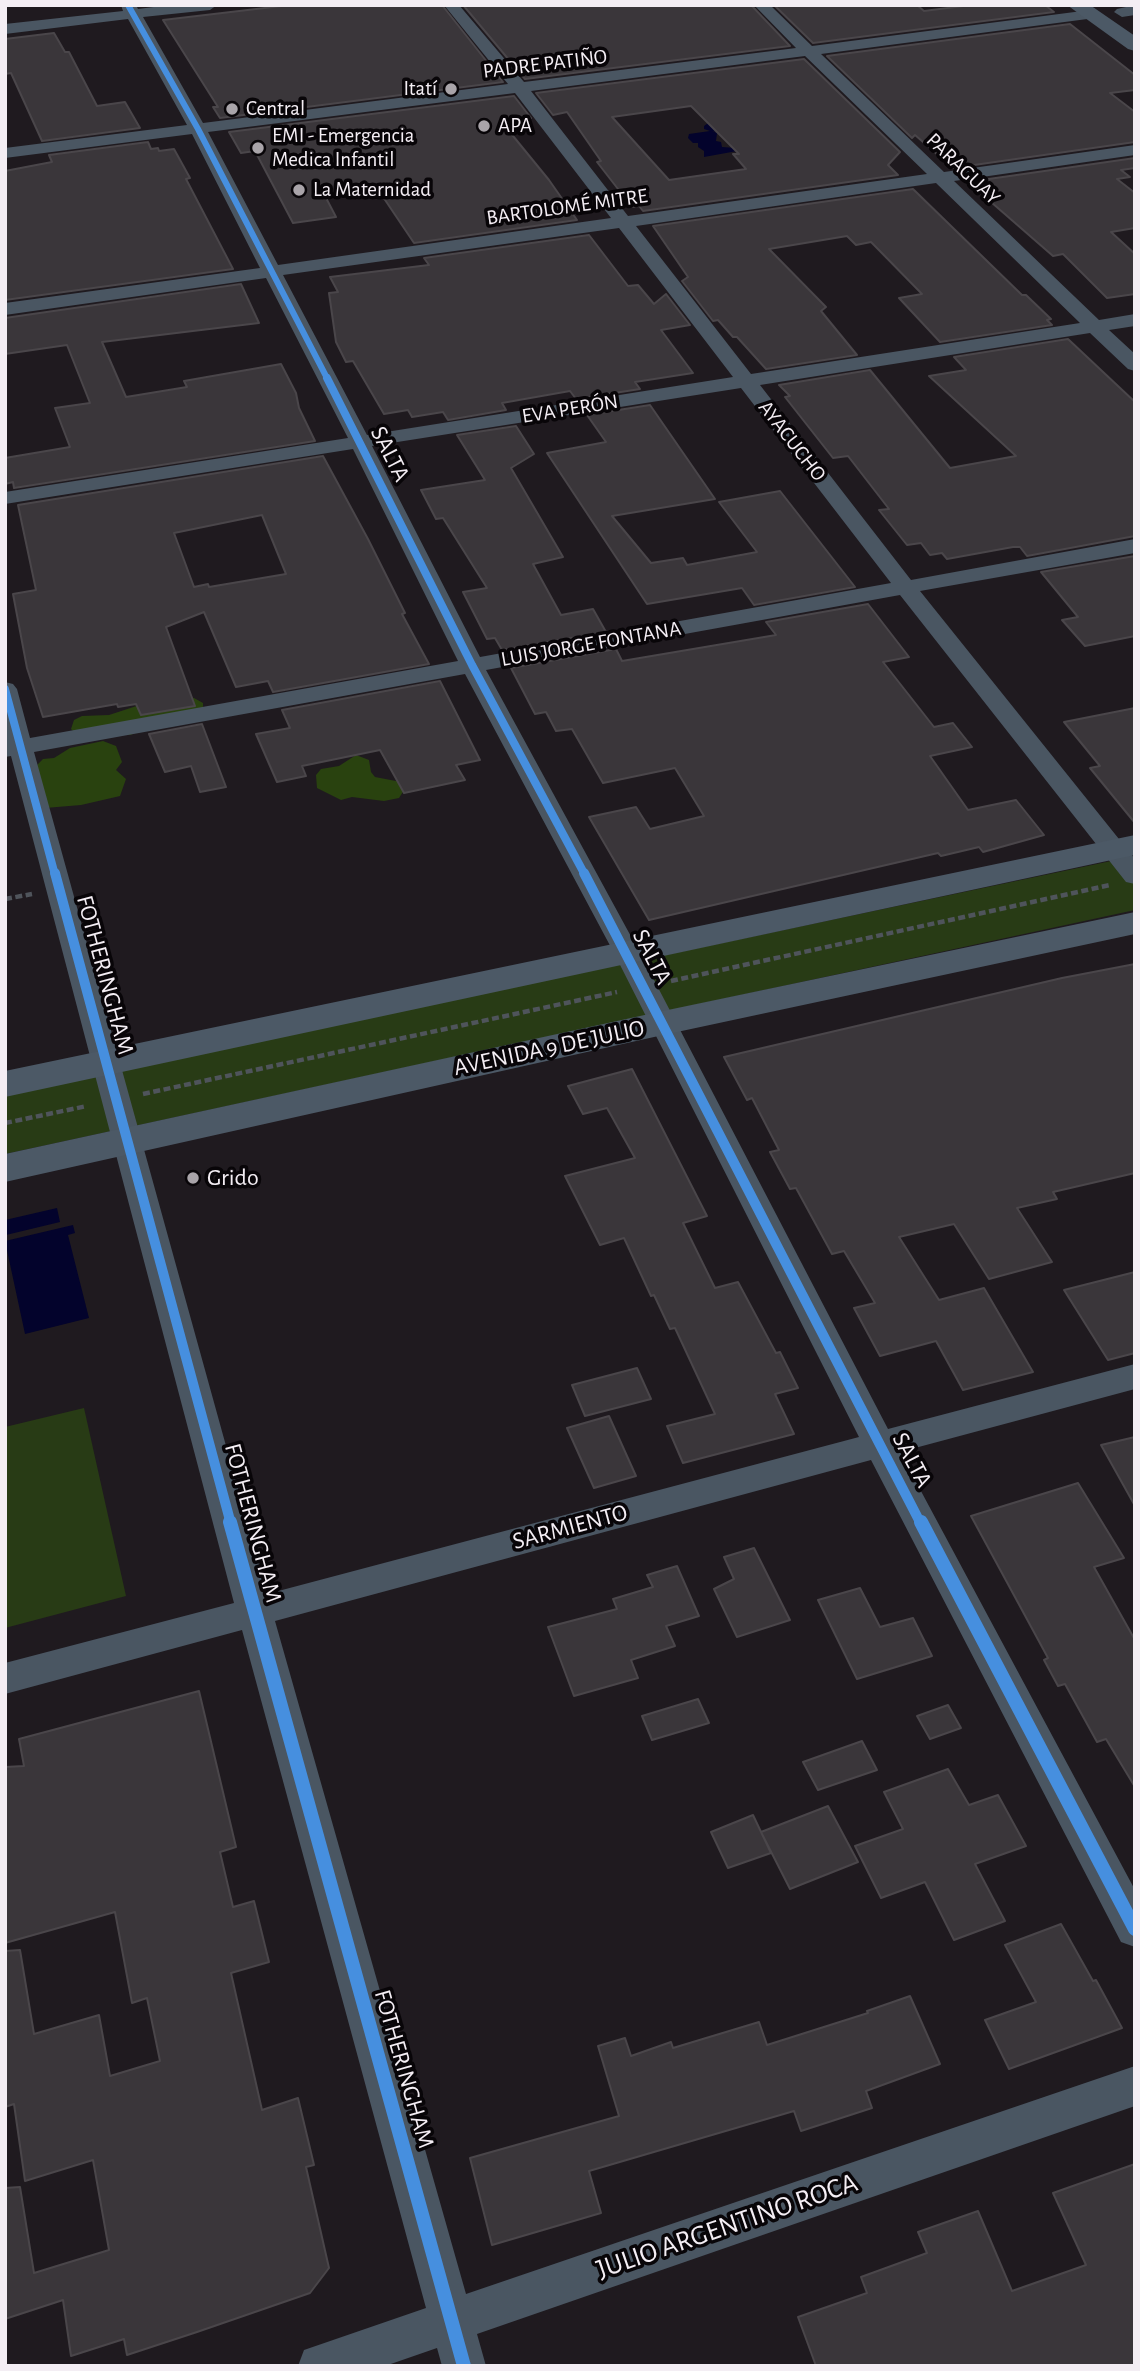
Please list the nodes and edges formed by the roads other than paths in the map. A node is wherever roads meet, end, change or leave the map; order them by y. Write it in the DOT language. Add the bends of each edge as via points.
graph roads {
  1 [pos="210,5"];
  2 [pos="451,5"];
  3 [pos="761,5"];
  4 [pos="130,10"];
  5 [pos="1084,10"];
  6 [pos="5,29"];
  7 [pos="1135,45"];
  8 [pos="811,51"];
  9 [pos="520,88"];
  10 [pos="198,129"];
  11 [pos="1135,150"];
  12 [pos="5,153"];
  13 [pos="939,178"];
  14 [pos="621,222"];
  15 [pos="270,271"];
  16 [pos="5,309"];
  17 [pos="1135,320"];
  18 [pos="1094,326"];
  19 [pos="1135,365"];
  20 [pos="747,381"];
  21 [pos="360,442"];
  22 [pos="5,498"];
  23 [pos="1135,545"];
  24 [pos="906,588"];
  25 [pos="472,665"];
  26 [pos="5,689"];
  27 [pos="13,749"];
  28 [pos="1126,864"];
  29 [pos="1135,923"];
  30 [pos="627,953"];
  31 [pos="663,1023"];
  32 [pos="106,1064"];
  33 [pos="5,1084"];
  34 [pos="129,1141"];
  35 [pos="5,1168"];
  36 [pos="1135,1376"];
  37 [pos="879,1443"];
  38 [pos="255,1614"];
  39 [pos="5,1679"];
  40 [pos="1135,1929"];
  41 [pos="1135,2086"];
  42 [pos="452,2321"];
  43 [pos="320,2366"];
  44 [pos="464,2366"];
  1 -- 4 [label="street"];
  2 -- 9 [label="street, AYACUCHO"];
  3 -- 8 [label="street, PARAGUAY"];
  4 -- 6 [label="street"];
  4 -- 10 [label="street, SALTA"];
  5 -- 7 [label="main road"];
  5 -- 8 [label="street, PADRE PATIÑO"];
  8 -- 9 [label="street, PADRE PATIÑO"];
  8 -- 13 [label="street, PARAGUAY"];
  9 -- 10 [label="street, PADRE PATIÑO"];
  9 -- 14 [label="street, AYACUCHO"];
  10 -- 12 [label="street, PADRE PATIÑO"];
  10 -- 15 [label="street, SALTA"];
  11 -- 13 [label="street, BARTOLOMÉ MITRE"];
  13 -- 14 [label="street, BARTOLOMÉ MITRE"];
  13 -- 18 [label="street, PARAGUAY"];
  14 -- 15 [label="street, BARTOLOMÉ MITRE"];
  14 -- 20 [label="street, AYACUCHO"];
  15 -- 16 [label="street, BARTOLOMÉ MITRE"];
  15 -- 21 [label="street, SALTA"];
  17 -- 18 [label="street, EVA PERÓN"];
  18 -- 19 [label="street, PARAGUAY"];
  18 -- 20 [label="street, EVA PERÓN"];
  20 -- 21 [label="street, EVA PERÓN"];
  20 -- 24 [label="street, AYACUCHO"];
  21 -- 22 [label="street, EVA PERÓN"];
  21 -- 25 [label="street, SALTA"];
  23 -- 24 [label="street, LUIS JORGE FONTANA"];
  24 -- 25 [label="street, LUIS JORGE FONTANA"];
  24 -- 28 [label="street, AYACUCHO"];
  25 -- 27 [label="street, LUIS JORGE FONTANA"];
  25 -- 30 [label="street, SALTA"];
  26 -- 27 [label="street, FOTHERINGHAM"];
  27 -- 32 [label="street, FOTHERINGHAM"];
  28 -- 30 [label="main road"];
  29 -- 31 [label="main road, AVENIDA 9 DE JULIO"];
  30 -- 31 [label="street, SALTA"];
  30 -- 32 [label="main road"];
  31 -- 34 [label="main road, AVENIDA 9 DE JULIO"];
  31 -- 37 [label="street, SALTA"];
  32 -- 33 [label="main road"];
  32 -- 34 [label="street, FOTHERINGHAM"];
  34 -- 35 [label="main road, AVENIDA 9 DE JULIO"];
  34 -- 38 [label="street, FOTHERINGHAM"];
  36 -- 37 [label="street, SARMIENTO"];
  37 -- 38 [label="street, SARMIENTO"];
  37 -- 40 [label="street, SALTA"];
  38 -- 39 [label="street, SARMIENTO"];
  38 -- 42 [label="street, FOTHERINGHAM"];
  41 -- 42 [label="street, JULIO ARGENTINO ROCA"];
  42 -- 43 [label="street, JULIO ARGENTINO ROCA"];
  42 -- 44 [label="street, FOTHERINGHAM"];
}
